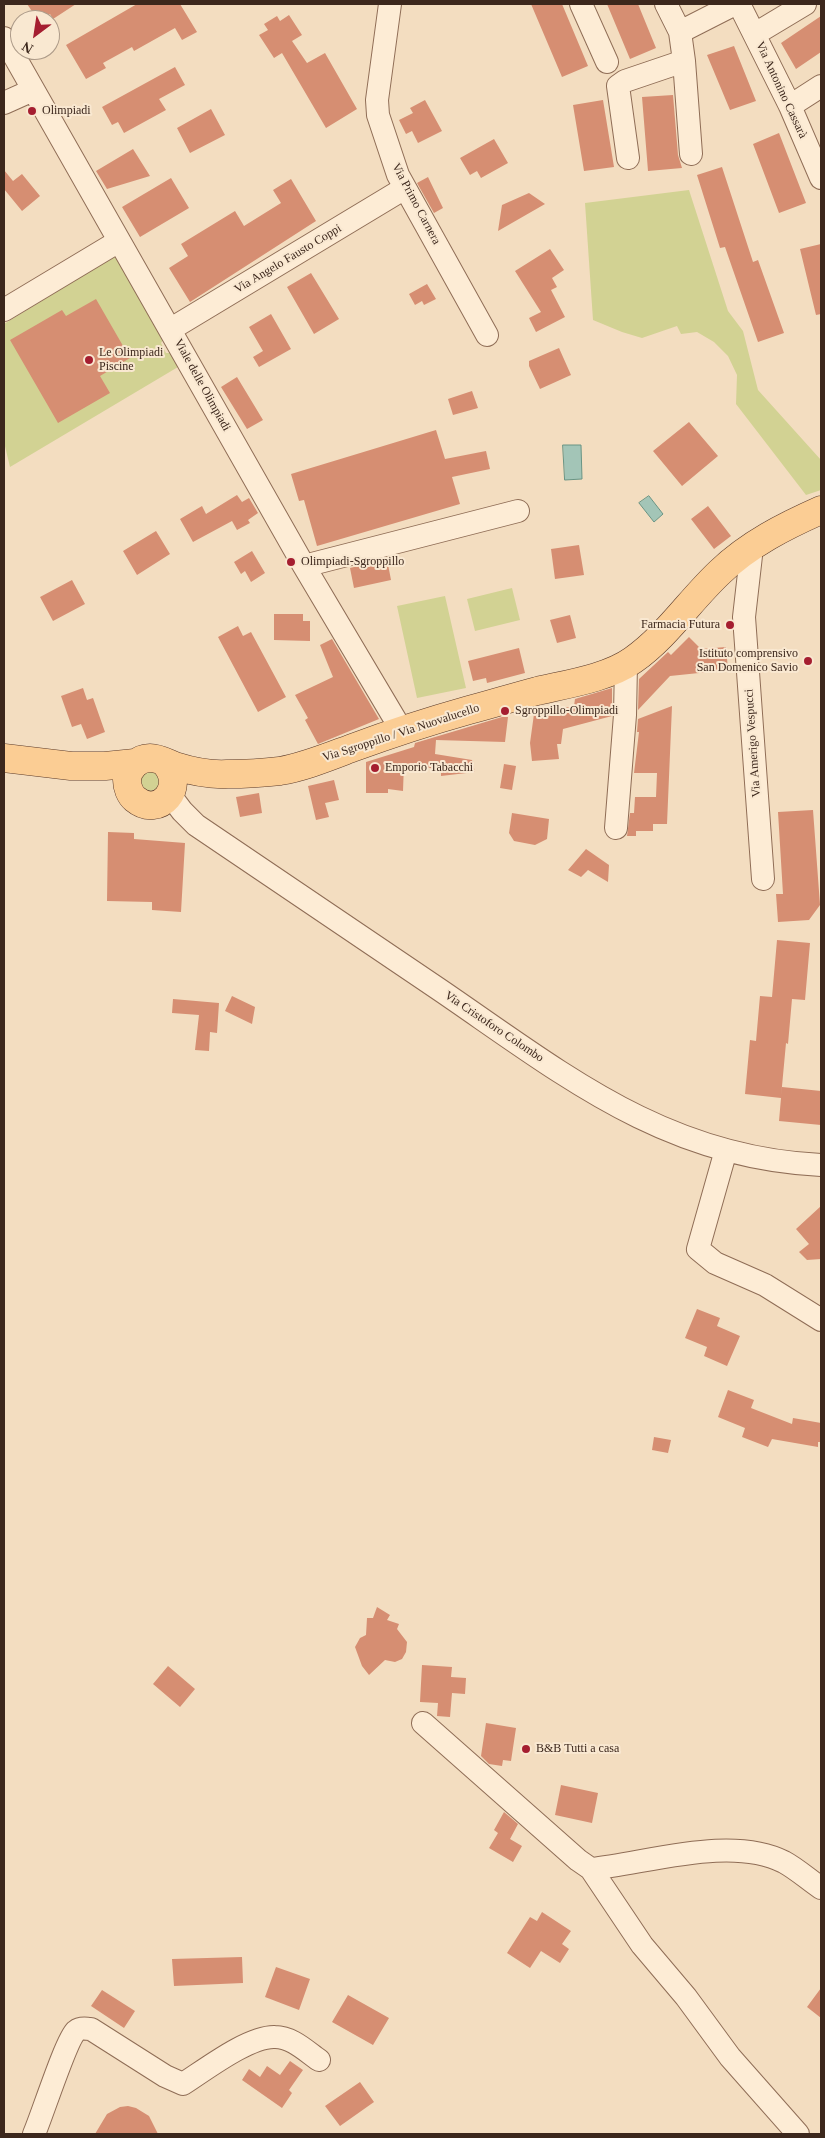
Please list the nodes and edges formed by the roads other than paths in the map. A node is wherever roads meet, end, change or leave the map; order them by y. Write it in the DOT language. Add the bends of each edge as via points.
graph roads {
  1 [pos="390,4"];
  2 [pos="581,4"];
  3 [pos="666,4"];
  4 [pos="735,4"];
  5 [pos="739,4"];
  6 [pos="805,4"];
  7 [pos="680,32"];
  8 [pos="755,34"];
  9 [pos="4,38"];
  10 [pos="684,61"];
  11 [pos="607,62"];
  12 [pos="821,86"];
  13 [pos="33,90"];
  14 [pos="4,103"];
  15 [pos="790,106"];
  16 [pos="691,154"];
  17 [pos="628,158"];
  18 [pos="821,178"];
  19 [pos="405,188"];
  20 [pos="119,240"];
  21 [pos="4,310"];
  22 [pos="170,329"];
  23 [pos="487,335"];
  24 [pos="821,510"];
  25 [pos="518,511"];
  26 [pos="752,547"];
  27 [pos="304,566"];
  28 [pos="721,571"];
  29 [pos="744,617"];
  30 [pos="626,664"];
  31 [pos="402,731"];
  32 [pos="4,758"];
  33 [pos="135,763"];
  34 [pos="165,763"];
  35 [pos="71,766"];
  36 [pos="221,774"];
  37 [pos="171,793"];
  38 [pos="139,802"];
  39 [pos="196,825"];
  40 [pos="616,828"];
  41 [pos="763,879"];
  42 [pos="726,1150"];
  43 [pos="821,1164"];
  44 [pos="821,1320"];
  45 [pos="423,1723"];
  46 [pos="591,1869"];
  47 [pos="821,1888"];
  48 [pos="319,2060"];
  49 [pos="34,2134"];
  50 [pos="798,2134"];
  1 -- 19 [label="street, Via Primo Carnera" via="377,100 378,115"];
  2 -- 11 [label="street"];
  3 -- 7 [label="street"];
  4 -- 7 [label="street"];
  5 -- 8 [label="street, Via Antonino Cassarà"];
  6 -- 8 [label="street"];
  7 -- 10 [label="street"];
  8 -- 15 [label="street, Via Antonino Cassarà"];
  9 -- 13 [label="street, Viale delle Olimpiadi"];
  10 -- 16 [label="street"];
  10 -- 17 [label="street" via="618,86"];
  12 -- 15 [label="street"];
  13 -- 14 [label="street"];
  13 -- 20 [label="street, Viale delle Olimpiadi"];
  15 -- 18 [label="street, Via Antonino Cassarà"];
  19 -- 22 [label="street, Via Angelo Fausto Coppi"];
  19 -- 23 [label="street, Via Primo Carnera"];
  20 -- 21 [label="street"];
  20 -- 22 [label="street, Viale delle Olimpiadi"];
  22 -- 27 [label="street, Viale delle Olimpiadi"];
  24 -- 26 [label="main road, Via Sgroppillo / Via Nuovalucello"];
  25 -- 27 [label="street"];
  26 -- 28 [label="main road, Via Sgroppillo / Via Nuovalucello"];
  26 -- 29 [label="street, Via Amerigo Vespucci"];
  27 -- 31 [label="street, Viale delle Olimpiadi"];
  28 -- 29 [label="street" via="737,581"];
  28 -- 30 [label="main road, Via Sgroppillo / Via Nuovalucello" via="654,642"];
  29 -- 41 [label="street, Via Amerigo Vespucci"];
  30 -- 31 [label="main road, Via Sgroppillo / Via Nuovalucello" via="578,681"];
  30 -- 40 [label="street"];
  31 -- 36 [label="main road, Via Sgroppillo / Via Nuovalucello" via="281,770"];
  32 -- 35 [label="main road"];
  33 -- 34 [label="main road" via="154,758"];
  33 -- 35 [label="main road"];
  33 -- 38 [label="main road" via="127,777 130,794"];
  34 -- 36 [label="main road"];
  34 -- 37 [label="main road" via="174,776"];
  35 -- 38 [label="main road" via="104,778"];
  36 -- 37 [label="main road" via="192,780"];
  37 -- 38 [label="main road" via="154,805"];
  37 -- 39 [label="street"];
  38 -- 39 [label="street"];
  39 -- 42 [label="street, Via Cristoforo Colombo" via="588,1091 666,1130"];
  42 -- 43 [label="street, Via Cristoforo Colombo" via="768,1160"];
  42 -- 44 [label="street" via="698,1249 715,1263 765,1285"];
  45 -- 46 [label="street"];
  46 -- 47 [label="street" via="723,1849 752,1852 783,1862"];
  46 -- 50 [label="street" via="642,1945 686,1996 730,2057"];
  48 -- 49 [label="street" via="294,2042 275,2037 258,2040 183,2084 91,2029 81,2028 75,2032 64,2054"];
}
